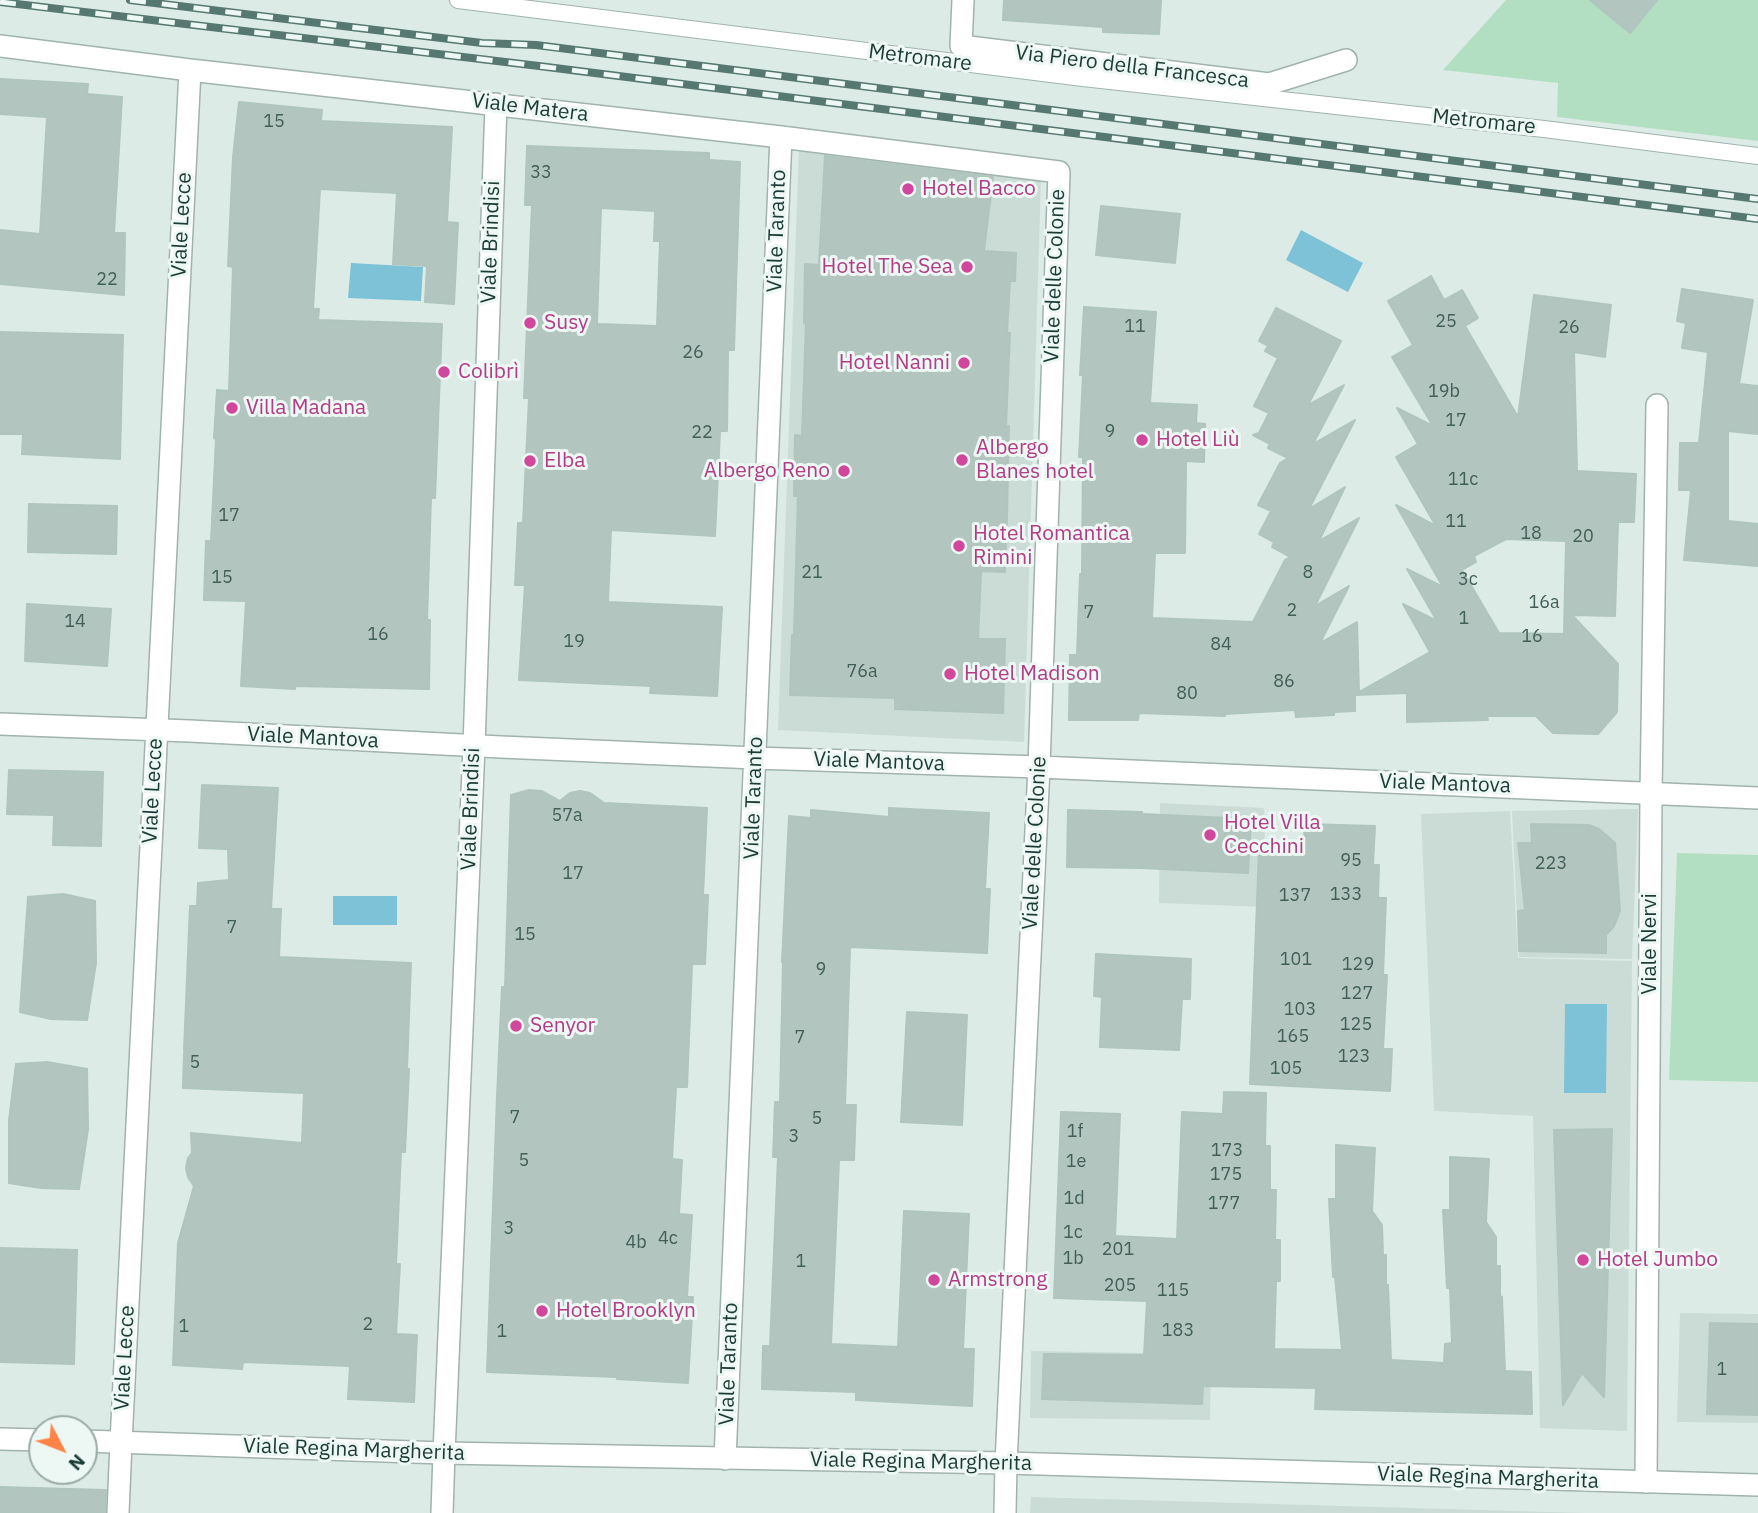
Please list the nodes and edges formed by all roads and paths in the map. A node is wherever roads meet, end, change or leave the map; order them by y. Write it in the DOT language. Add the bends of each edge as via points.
graph roads {
  1 [pos="458,0"];
  2 [pos="963,0"];
  3 [pos="0,46"];
  4 [pos="1346,60"];
  5 [pos="190,70"];
  6 [pos="496,104"];
  7 [pos="780,137"];
  8 [pos="1758,156"];
  9 [pos="1059,172"];
  10 [pos="1657,405"];
  11 [pos="0,724"];
  12 [pos="156,731"];
  13 [pos="474,746"];
  14 [pos="755,758"];
  15 [pos="1039,767"];
  16 [pos="1651,794"];
  17 [pos="1758,798"];
  18 [pos="0,1439"];
  19 [pos="28,1440"];
  20 [pos="98,1441"];
  21 [pos="121,1442"];
  22 [pos="444,1453"];
  23 [pos="725,1459"];
  24 [pos="1006,1463"];
  25 [pos="1646,1482"];
  26 [pos="1758,1485"];
  27 [pos="118,1513"];
  28 [pos="442,1513"];
  29 [pos="1005,1513"];
  1 -- 8 [label="lane, Metromare"];
  2 -- 4 [label="street, Via Piero della Francesca" via="961,46 1269,85"];
  3 -- 5 [label="street, Viale Matera"];
  5 -- 6 [label="street, Viale Matera"];
  5 -- 12 [label="street, Viale Lecce"];
  6 -- 7 [label="street, Viale Matera"];
  6 -- 13 [label="street, Viale Brindisi"];
  7 -- 9 [label="street, Viale Matera"];
  7 -- 14 [label="street, Viale Taranto"];
  9 -- 15 [label="street, Viale delle Colonie"];
  10 -- 16 [label="street, Viale Nervi"];
  11 -- 12 [label="street, Viale Mantova"];
  12 -- 13 [label="street, Viale Mantova"];
  12 -- 21 [label="street, Viale Lecce"];
  13 -- 14 [label="street, Viale Mantova"];
  13 -- 22 [label="street, Viale Brindisi"];
  14 -- 15 [label="street, Viale Mantova"];
  14 -- 23 [label="street, Viale Taranto"];
  15 -- 16 [label="street, Viale Mantova"];
  15 -- 24 [label="street, Viale delle Colonie"];
  16 -- 17 [label="street, Viale Mantova"];
  16 -- 25 [label="street, Viale Nervi"];
  18 -- 19 [label="street"];
  20 -- 21 [label="street, Viale Regina Margherita"];
  21 -- 22 [label="street, Viale Regina Margherita"];
  21 -- 27 [label="street, Viale Lecce"];
  22 -- 23 [label="street, Viale Regina Margherita"];
  22 -- 28 [label="street, Viale Brindisi"];
  23 -- 24 [label="street, Viale Regina Margherita"];
  24 -- 25 [label="street, Viale Regina Margherita"];
  24 -- 29 [label="street, Viale delle Colonie"];
  25 -- 26 [label="street, Viale Regina Margherita"];
}
